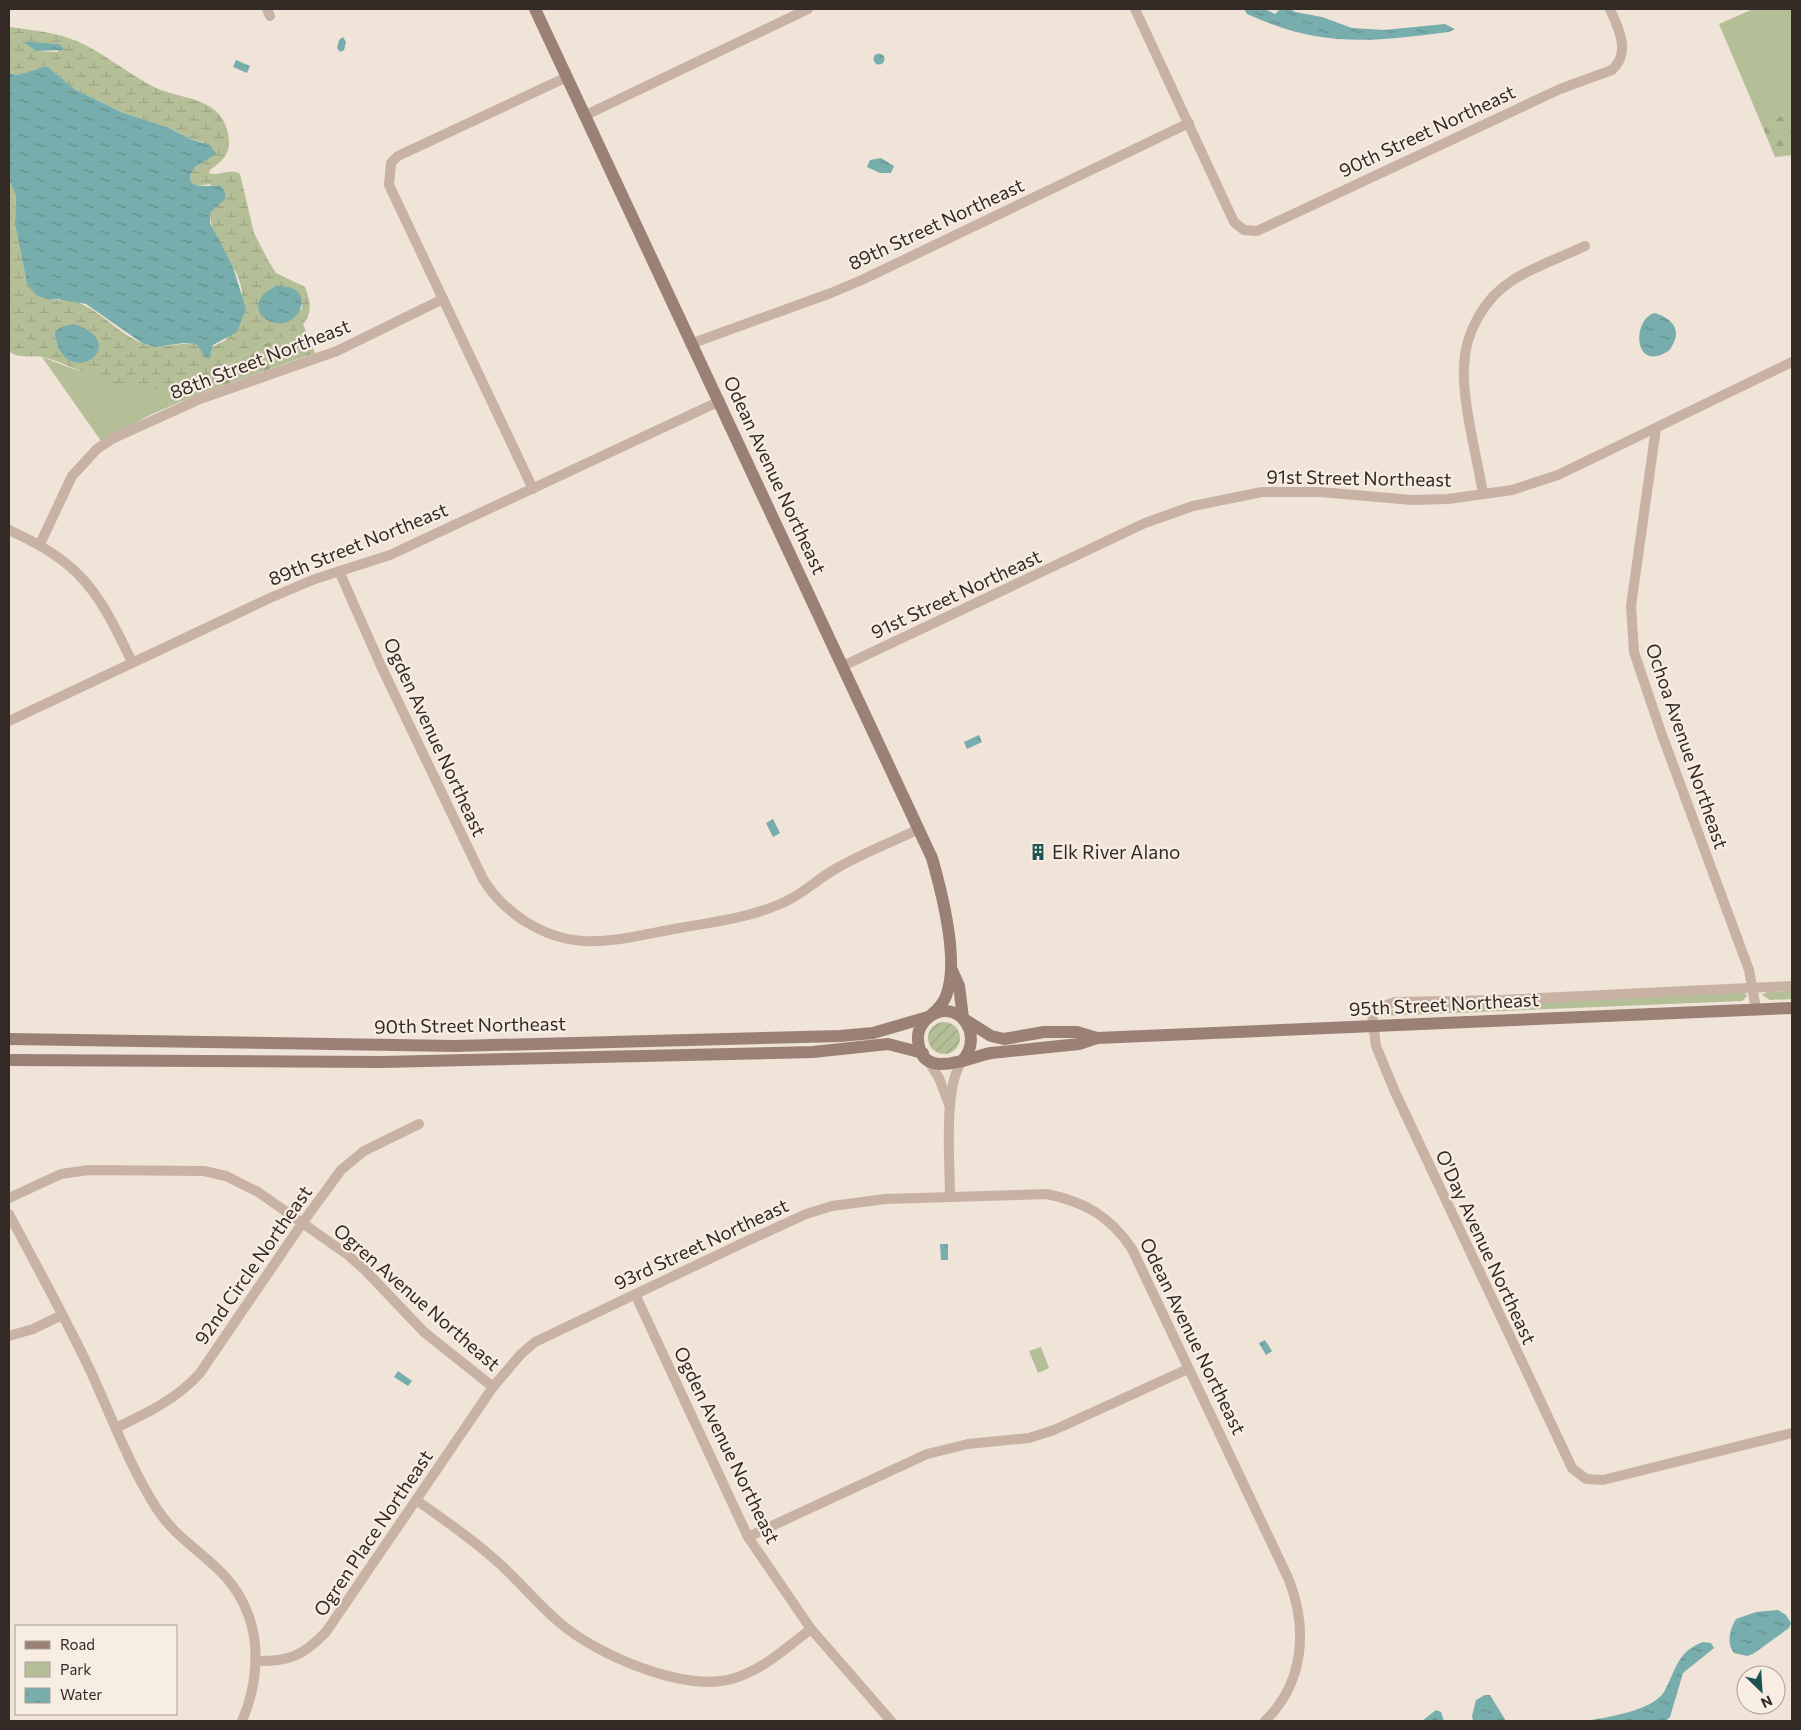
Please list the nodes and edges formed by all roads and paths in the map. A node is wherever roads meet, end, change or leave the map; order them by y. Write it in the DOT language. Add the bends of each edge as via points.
graph roads {
  1 [pos="535,9"];
  2 [pos="808,9"];
  3 [pos="1135,9"];
  4 [pos="1610,9"];
  5 [pos="567,77"];
  6 [pos="586,115"];
  7 [pos="1189,123"];
  8 [pos="1585,246"];
  9 [pos="443,300"];
  10 [pos="692,343"];
  11 [pos="1792,362"];
  12 [pos="720,402"];
  13 [pos="1656,428"];
  14 [pos="533,489"];
  15 [pos="1483,494"];
  16 [pos="9,530"];
  17 [pos="40,544"];
  18 [pos="340,572"];
  19 [pos="132,662"];
  20 [pos="843,666"];
  21 [pos="9,721"];
  22 [pos="919,830"];
  23 [pos="951,968"];
  24 [pos="1792,986"];
  25 [pos="1753,988"];
  26 [pos="1792,1008"];
  27 [pos="1756,1009"];
  28 [pos="930,1016"];
  29 [pos="963,1018"];
  30 [pos="1372,1026"];
  31 [pos="1097,1038"];
  32 [pos="9,1039"];
  33 [pos="924,1055"];
  34 [pos="9,1060"];
  35 [pos="962,1061"];
  36 [pos="950,1107"];
  37 [pos="419,1124"];
  38 [pos="950,1196"];
  39 [pos="9,1198"];
  40 [pos="9,1214"];
  41 [pos="303,1222"];
  42 [pos="635,1294"];
  43 [pos="62,1315"];
  44 [pos="9,1336"];
  45 [pos="1188,1369"];
  46 [pos="493,1388"];
  47 [pos="116,1428"];
  48 [pos="1792,1433"];
  49 [pos="416,1500"];
  50 [pos="748,1537"];
  51 [pos="811,1629"];
  52 [pos="255,1661"];
  53 [pos="242,1721"];
  54 [pos="891,1721"];
  55 [pos="1265,1721"];
  1 -- 5 [label="main road, Odean Avenue Northeast"];
  2 -- 6 [label="street"];
  3 -- 7 [label="street"];
  4 -- 7 [label="street, 90th Street Northeast" via="1621,41 1622,59 1612,70 1560,89 1265,229 1244,230 1234,222"];
  5 -- 6 [label="main road, Odean Avenue Northeast"];
  5 -- 9 [label="street" via="398,156 391,164 389,185"];
  6 -- 10 [label="main road, Odean Avenue Northeast"];
  7 -- 10 [label="street, 89th Street Northeast" via="839,290"];
  8 -- 15 [label="street" via="1513,279 1496,292 1468,338 1465,385"];
  9 -- 14 [label="street"];
  9 -- 17 [label="street, 88th Street Northeast" via="337,351 200,400 112,439 97,449 72,476"];
  10 -- 12 [label="main road, Odean Avenue Northeast"];
  11 -- 13 [label="street, 91st Street Northeast"];
  12 -- 14 [label="street, 89th Street Northeast"];
  12 -- 20 [label="main road, Odean Avenue Northeast"];
  13 -- 15 [label="street, 91st Street Northeast" via="1537,483"];
  13 -- 25 [label="street, Ochoa Avenue Northeast" via="1631,606 1634,652"];
  14 -- 18 [label="street, 89th Street Northeast" via="390,555"];
  15 -- 20 [label="street, 91st Street Northeast" via="1412,500 1320,492 1262,492 1193,506 1145,523"];
  16 -- 17 [label="street"];
  17 -- 19 [label="street" via="70,566 100,599"];
  18 -- 19 [label="street, 89th Street Northeast" via="270,598"];
  18 -- 22 [label="street, Ogden Avenue Northeast" via="483,880 510,911 540,929 583,941 739,918 781,904 838,867"];
  19 -- 21 [label="street, 89th Street Northeast"];
  20 -- 22 [label="main road, Odean Avenue Northeast"];
  22 -- 23 [label="main road, Odean Avenue Northeast" via="932,858 942,893"];
  23 -- 28 [label="main road, Odean Avenue Northeast" via="946,998"];
  23 -- 29 [label="main road, Odean Avenue Northeast" via="959,986"];
  24 -- 25 [label="street"];
  25 -- 27 [label="street, Ochoa Avenue Northeast"];
  25 -- 30 [label="street" via="1395,1002 1372,1014"];
  26 -- 27 [label="main road, 95th Street Northeast"];
  27 -- 30 [label="main road, 95th Street Northeast"];
  28 -- 29 [label="main road" via="950,1012"];
  28 -- 32 [label="main road, 90th Street Northeast" via="890,1029 848,1036 456,1046"];
  28 -- 33 [label="main road" via="918,1034"];
  29 -- 31 [label="main road" via="997,1038 1077,1032"];
  29 -- 35 [label="main road" via="972,1037 968,1055"];
  30 -- 31 [label="main road, 95th Street Northeast"];
  30 -- 48 [label="street, O'Day Avenue Northeast" via="1376,1046 1395,1092 1456,1225 1572,1468 1580,1476 1603,1480"];
  31 -- 35 [label="main road" via="1079,1044 991,1052"];
  33 -- 34 [label="main road, 90th Street Northeast" via="888,1044 813,1052 382,1062"];
  33 -- 35 [label="main road" via="938,1064"];
  33 -- 36 [label="street" via="939,1078"];
  35 -- 36 [label="street" via="956,1070"];
  36 -- 38 [label="street"];
  37 -- 41 [label="street, 92nd Circle Northeast" via="353,1159 341,1170"];
  38 -- 42 [label="street, 93rd Street Northeast" via="871,1200 832,1206 797,1218"];
  38 -- 45 [label="street, Odean Avenue Northeast" via="1047,1194 1071,1199 1098,1212 1123,1236 1138,1260"];
  39 -- 41 [label="street, Ogren Avenue Northeast" via="38,1183 74,1172 101,1169 204,1171 226,1176 258,1192"];
  40 -- 43 [label="street"];
  41 -- 46 [label="street, Ogren Avenue Northeast" via="365,1270 424,1332"];
  41 -- 47 [label="street, 92nd Circle Northeast" via="200,1373 188,1386 157,1407"];
  42 -- 46 [label="street, 93rd Street Northeast" via="528,1346"];
  42 -- 50 [label="street, Ogden Avenue Northeast"];
  43 -- 44 [label="street"];
  43 -- 47 [label="street"];
  45 -- 50 [label="street" via="1054,1430 1029,1438 968,1444 927,1454"];
  45 -- 55 [label="street, Odean Avenue Northeast" via="1296,1600 1301,1634 1298,1665 1282,1701"];
  46 -- 49 [label="street, Ogren Place Northeast"];
  47 -- 52 [label="street" via="158,1511 235,1586 251,1623"];
  49 -- 51 [label="street" via="493,1558 559,1623 596,1648 671,1678 718,1682 750,1673"];
  49 -- 52 [label="street, Ogren Place Northeast" via="326,1632 315,1643 284,1660"];
  50 -- 51 [label="street, Ogden Avenue Northeast"];
  51 -- 54 [label="street, Ogden Avenue Northeast"];
  52 -- 53 [label="street" via="253,1686"];
}
